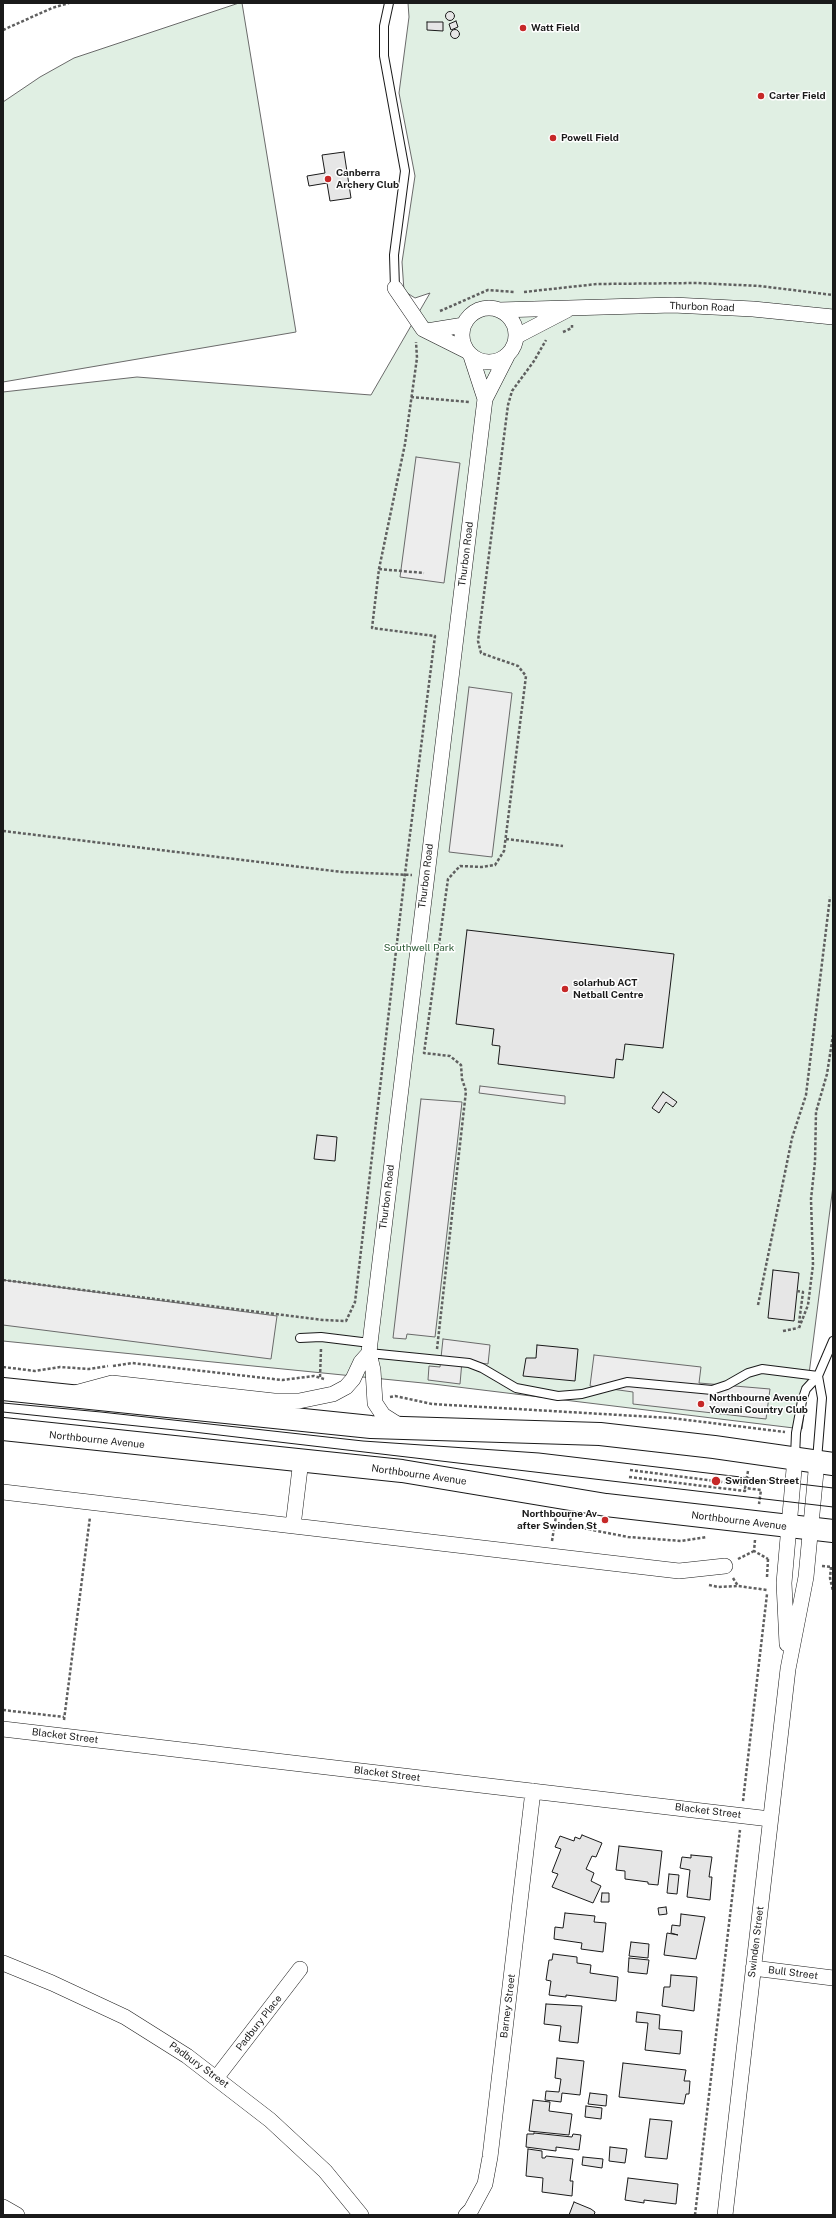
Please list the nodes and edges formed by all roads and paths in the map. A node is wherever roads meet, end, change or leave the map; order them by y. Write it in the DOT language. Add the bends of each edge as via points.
graph roads {
  1 [pos="70,3"];
  2 [pos="389,3"];
  3 [pos="3,30"];
  4 [pos="395,288"];
  5 [pos="570,288"];
  6 [pos="833,295"];
  7 [pos="571,307"];
  8 [pos="499,310"];
  9 [pos="833,317"];
  10 [pos="464,325"];
  11 [pos="572,328"];
  12 [pos="427,331"];
  13 [pos="560,333"];
  14 [pos="516,336"];
  15 [pos="548,338"];
  16 [pos="415,344"];
  17 [pos="469,353"];
  18 [pos="507,356"];
  19 [pos="411,398"];
  20 [pos="485,401"];
  21 [pos="508,405"];
  22 [pos="379,569"];
  23 [pos="424,572"];
  24 [pos="3,831"];
  25 [pos="506,839"];
  26 [pos="563,846"];
  27 [pos="405,874"];
  28 [pos="830,897"];
  29 [pos="833,1035"];
  30 [pos="3,1280"];
  31 [pos="797,1291"];
  32 [pos="758,1305"];
  33 [pos="798,1328"];
  34 [pos="784,1331"];
  35 [pos="300,1338"];
  36 [pos="833,1341"];
  37 [pos="369,1348"];
  38 [pos="436,1359"];
  39 [pos="818,1376"];
  40 [pos="3,1389"];
  41 [pos="68,1394"];
  42 [pos="3,1429"];
  43 [pos="406,1429"];
  44 [pos="795,1458"];
  45 [pos="300,1460"];
  46 [pos="825,1462"];
  47 [pos="630,1470"];
  48 [pos="629,1477"];
  49 [pos="3,1492"];
  50 [pos="91,1513"];
  51 [pos="563,1514"];
  52 [pos="577,1516"];
  53 [pos="293,1526"];
  54 [pos="789,1526"];
  55 [pos="811,1529"];
  56 [pos="833,1531"];
  57 [pos="714,1537"];
  58 [pos="748,1541"];
  59 [pos="755,1542"];
  60 [pos="550,1556"];
  61 [pos="725,1566"];
  62 [pos="831,1567"];
  63 [pos="768,1590"];
  64 [pos="833,1591"];
  65 [pos="788,1669"];
  66 [pos="3,1710"];
  67 [pos="64,1717"];
  68 [pos="3,1729"];
  69 [pos="62,1736"];
  70 [pos="533,1791"];
  71 [pos="742,1815"];
  72 [pos="770,1818"];
  73 [pos="3,1963"];
  74 [pos="753,1968"];
  75 [pos="300,1969"];
  76 [pos="833,1978"];
  77 [pos="217,2077"];
  78 [pos="3,2207"];
  79 [pos="17,2215"];
  80 [pos="361,2215"];
  81 [pos="466,2215"];
  82 [pos="695,2215"];
  83 [pos="725,2215"];
  1 -- 3 [label="path" via="52,8"];
  2 -- 4 [label="lane" via="384,26 384,56 404,171 394,255"];
  4 -- 12 [label="street" via="423,329"];
  5 -- 6 [label="path" via="597,284 697,283 760,286"];
  7 -- 8 [label="street, Thurbon Road"];
  7 -- 9 [label="street, Thurbon Road" via="673,305"];
  7 -- 14 [label="street, Thurbon Road"];
  8 -- 10 [label="street, Thurbon Road" via="482,309 471,315"];
  8 -- 14 [label="street" via="514,323"];
  10 -- 12 [label="street"];
  10 -- 17 [label="street, Thurbon Road" via="462,338"];
  11 -- 13 [label="path"];
  12 -- 17 [label="street"];
  14 -- 18 [label="street, Thurbon Road" via="514,347"];
  15 -- 21 [label="path" via="512,391"];
  16 -- 19 [label="path" via="417,358"];
  17 -- 18 [label="street" via="486,362 497,361"];
  17 -- 20 [label="street, Thurbon Road"];
  18 -- 20 [label="street, Thurbon Road"];
  19 -- 20 [label="path"];
  19 -- 22 [label="path" via="405,444"];
  20 -- 21 [label="path"];
  20 -- 37 [label="street, Thurbon Road"];
  21 -- 25 [label="path" via="478,641 481,653 518,666 526,676"];
  22 -- 23 [label="path"];
  22 -- 27 [label="path" via="372,628 435,636"];
  24 -- 27 [label="path" via="342,872"];
  25 -- 26 [label="path"];
  25 -- 38 [label="path" via="504,851 495,865 460,866 448,880 424,1053 450,1056 461,1065 466,1091"];
  27 -- 30 [label="path" via="355,1302 346,1321"];
  28 -- 32 [label="path" via="806,1096 792,1138"];
  29 -- 33 [label="path" via="827,1074 816,1112 811,1199 813,1265 808,1305"];
  31 -- 33 [label="path" via="803,1292"];
  33 -- 34 [label="path"];
  35 -- 37 [label="lane" via="322,1337"];
  36 -- 39 [label="lane"];
  37 -- 38 [label="lane"];
  37 -- 41 [label="street, Thurbon Road" via="349,1385 325,1396 287,1402 112,1383"];
  37 -- 43 [label="street, Thurbon Road" via="374,1396 378,1409 388,1419"];
  38 -- 39 [label="lane" via="473,1365 516,1388 558,1396 582,1394 627,1382 712,1390 762,1369"];
  39 -- 44 [label="lane" via="806,1389 799,1411"];
  39 -- 46 [label="lane" via="822,1398"];
  40 -- 41 [label="highway"];
  41 -- 43 [label="highway"];
  42 -- 45 [label="highway, Northbourne Avenue" via="68,1438"];
  43 -- 44 [label="highway" via="600,1434"];
  44 -- 46 [label="highway"];
  44 -- 54 [label="street, Swinden Street"];
  45 -- 53 [label="street"];
  45 -- 54 [label="highway, Northbourne Avenue" via="402,1471 606,1505"];
  46 -- 55 [label="street, Swinden Street"];
  47 -- 48 [label="path" via="745,1486 745,1491"];
  49 -- 53 [label="street"];
  50 -- 67 [label="path"];
  51 -- 60 [label="path" via="556,1513"];
  52 -- 57 [label="path" via="570,1515 572,1526 628,1537 681,1541"];
  53 -- 60 [label="street"];
  54 -- 55 [label="highway, Northbourne Avenue"];
  54 -- 65 [label="street, Swinden Street" via="784,1583"];
  55 -- 56 [label="highway, Northbourne Avenue"];
  55 -- 65 [label="street, Swinden Street" via="806,1577"];
  58 -- 59 [label="path"];
  60 -- 61 [label="street" via="679,1570"];
  62 -- 64 [label="path"];
  63 -- 71 [label="path"];
  65 -- 72 [label="street, Swinden Street"];
  66 -- 67 [label="path"];
  67 -- 69 [label="path"];
  68 -- 69 [label="street, Blacket Street"];
  69 -- 70 [label="street, Blacket Street"];
  70 -- 71 [label="street, Blacket Street"];
  70 -- 81 [label="street, Barney Street" via="490,2157 485,2184 472,2210"];
  71 -- 72 [label="street, Blacket Street"];
  71 -- 82 [label="path"];
  72 -- 74 [label="street, Swinden Street"];
  73 -- 77 [label="street, Padbury Street" via="52,1982 125,2018 155,2034"];
  74 -- 76 [label="street, Bull Street"];
  74 -- 83 [label="street, Swinden Street"];
  75 -- 77 [label="street, Padbury Place"];
  77 -- 80 [label="street, Padbury Street" via="270,2120 325,2171"];
  78 -- 79 [label="street"];
}
